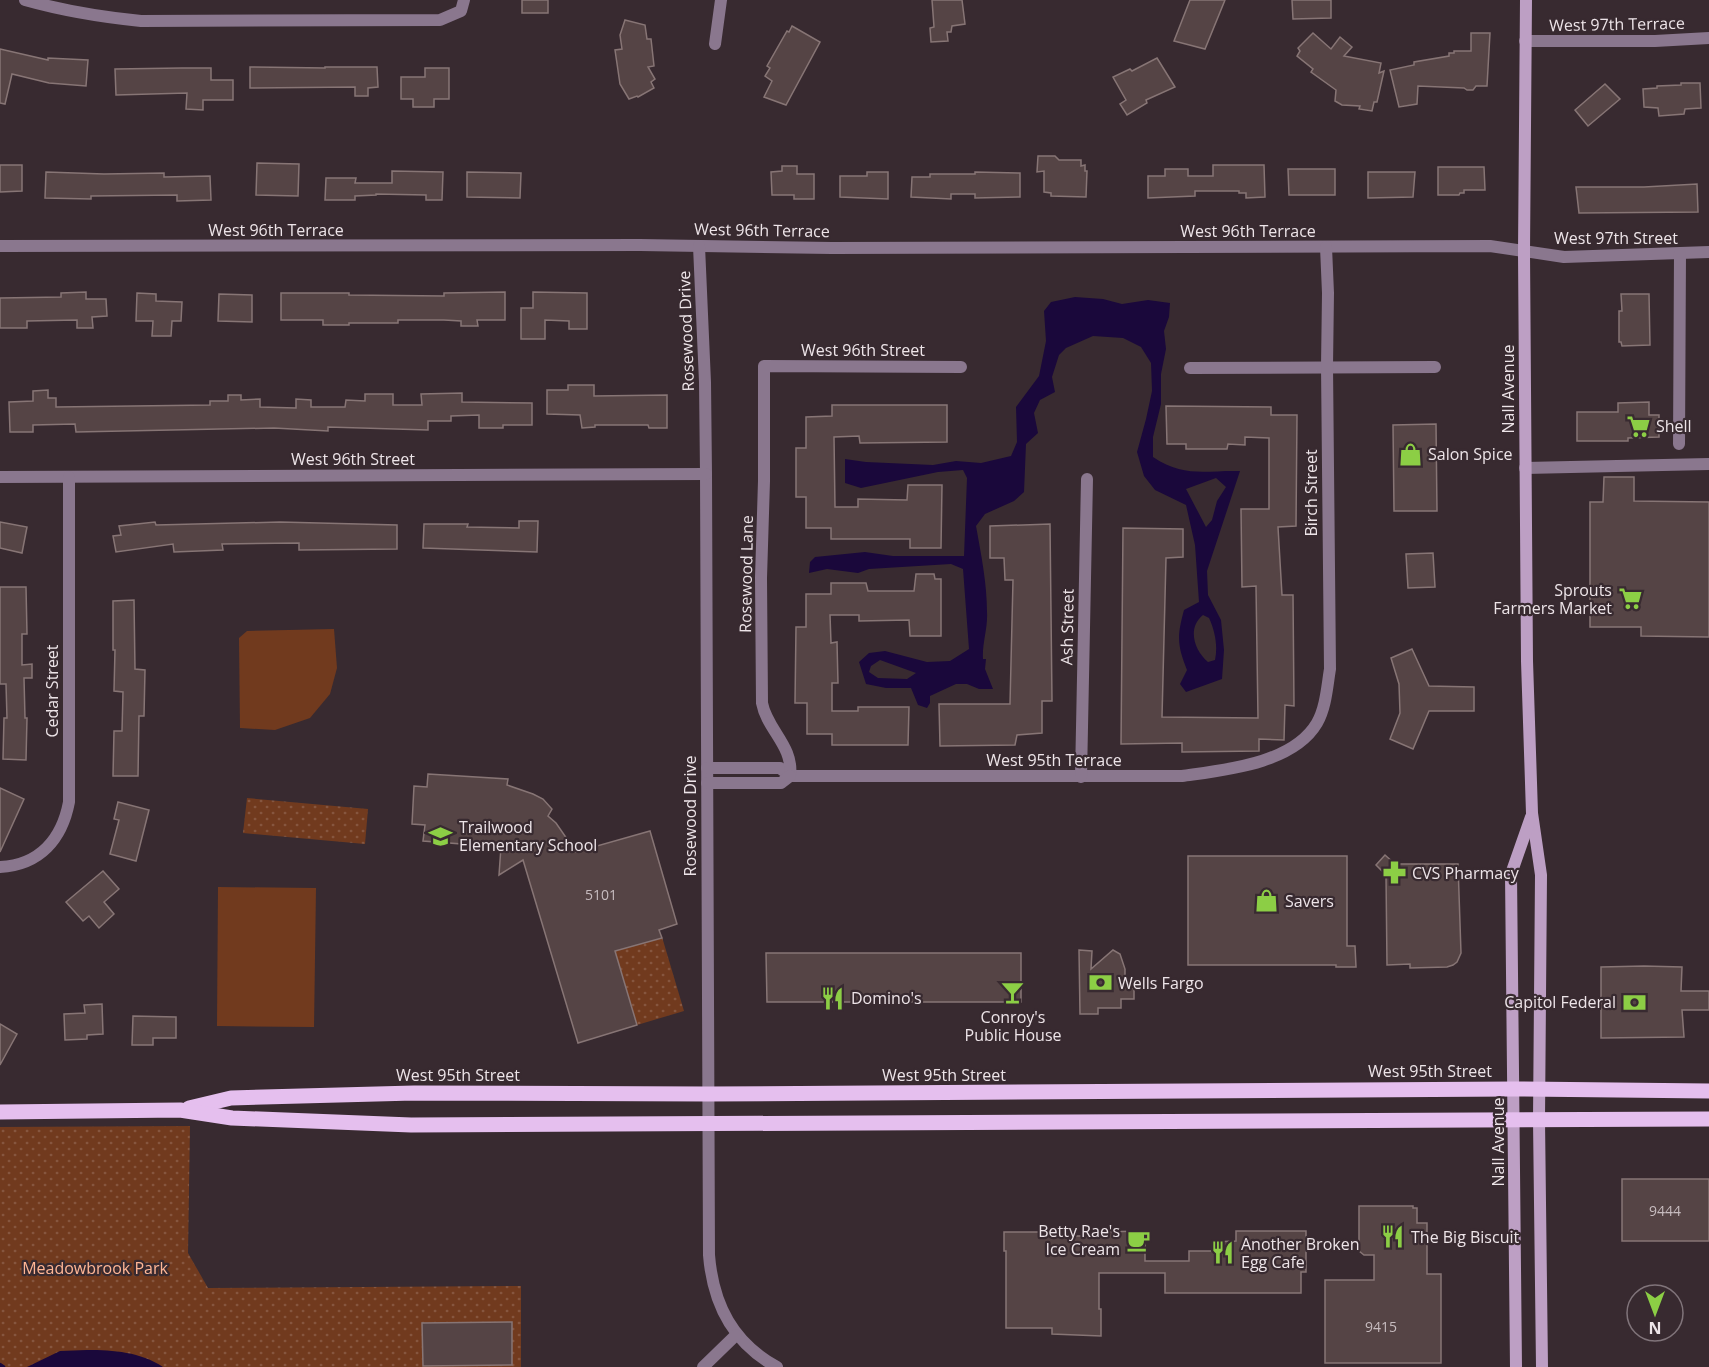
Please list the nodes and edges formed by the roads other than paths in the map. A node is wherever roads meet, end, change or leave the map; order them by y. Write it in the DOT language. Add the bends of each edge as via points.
graph roads {
  1 [pos="25,0"];
  2 [pos="721,0"];
  3 [pos="1526,0"];
  4 [pos="462,6"];
  5 [pos="1709,38"];
  6 [pos="1525,41"];
  7 [pos="715,44"];
  8 [pos="0,246"];
  9 [pos="699,246"];
  10 [pos="1326,247"];
  11 [pos="1524,252"];
  12 [pos="1709,252"];
  13 [pos="1680,254"];
  14 [pos="764,366"];
  15 [pos="1327,366"];
  16 [pos="961,367"];
  17 [pos="1435,367"];
  18 [pos="1190,368"];
  19 [pos="1679,444"];
  20 [pos="1709,464"];
  21 [pos="1526,468"];
  22 [pos="706,474"];
  23 [pos="0,477"];
  24 [pos="69,477"];
  25 [pos="1087,479"];
  26 [pos="1309,734"];
  27 [pos="707,768"];
  28 [pos="790,776"];
  29 [pos="1081,777"];
  30 [pos="707,783"];
  31 [pos="1532,813"];
  32 [pos="0,867"];
  33 [pos="1514,1089"];
  34 [pos="1540,1089"];
  35 [pos="1709,1091"];
  36 [pos="708,1094"];
  37 [pos="180,1110"];
  38 [pos="0,1112"];
  39 [pos="1709,1119"];
  40 [pos="1514,1120"];
  41 [pos="1539,1120"];
  42 [pos="708,1124"];
  43 [pos="736,1335"];
  44 [pos="703,1367"];
  45 [pos="777,1367"];
  46 [pos="1516,1367"];
  47 [pos="1542,1367"];
  1 -- 4 [label="street" via="62,10 141,21 440,20"];
  2 -- 7 [label="street"];
  3 -- 6 [label="main road, Nall Avenue"];
  5 -- 6 [label="street, West 97th Terrace"];
  6 -- 11 [label="main road, Nall Avenue"];
  8 -- 9 [label="street, West 96th Terrace"];
  9 -- 10 [label="street, West 96th Terrace"];
  9 -- 22 [label="street, Rosewood Drive"];
  10 -- 11 [label="street, West 96th Terrace" via="1490,246"];
  10 -- 15 [label="street, Birch Street"];
  11 -- 13 [label="street, West 97th Street" via="1564,257"];
  11 -- 21 [label="main road, Nall Avenue"];
  12 -- 13 [label="street, West 97th Street"];
  13 -- 19 [label="street"];
  14 -- 16 [label="street, West 96th Street"];
  14 -- 28 [label="street, Rosewood Lane" via="762,703 788,754"];
  15 -- 17 [label="street"];
  15 -- 18 [label="street"];
  15 -- 26 [label="street, Birch Street" via="1330,669 1324,705"];
  20 -- 21 [label="street"];
  21 -- 31 [label="main road, Nall Avenue"];
  22 -- 24 [label="street, West 96th Street"];
  22 -- 27 [label="street, Rosewood Drive"];
  23 -- 24 [label="street, West 96th Street"];
  24 -- 32 [label="street, Cedar Street" via="66,819 44,851 27,861"];
  25 -- 29 [label="street, Ash Street"];
  26 -- 29 [label="street, West 95th Terrace" via="1288,750 1242,766 1182,776"];
  27 -- 28 [label="street, West 95th Terrace" via="780,768"];
  27 -- 30 [label="street, Rosewood Drive"];
  28 -- 29 [label="street, West 95th Terrace"];
  28 -- 30 [label="street, West 95th Terrace" via="781,783"];
  30 -- 36 [label="street, Rosewood Drive"];
  31 -- 33 [label="main road, Nall Avenue" via="1511,874"];
  31 -- 34 [label="main road, Nall Avenue" via="1541,875"];
  33 -- 34 [label="main road, West 95th Street"];
  33 -- 36 [label="main road, West 95th Street"];
  33 -- 40 [label="main road, Nall Avenue"];
  34 -- 35 [label="main road, West 95th Street"];
  34 -- 41 [label="main road, Nall Avenue"];
  36 -- 37 [label="main road, West 95th Street" via="414,1093 231,1098"];
  36 -- 42 [label="street, Rosewood Drive"];
  37 -- 38 [label="main road, West 95th Street"];
  37 -- 42 [label="main road, West 95th Street" via="232,1118 411,1125"];
  39 -- 41 [label="main road, West 95th Street"];
  40 -- 41 [label="main road, West 95th Street"];
  40 -- 42 [label="main road, West 95th Street"];
  40 -- 46 [label="main road, Nall Avenue"];
  41 -- 47 [label="main road, Nall Avenue"];
  42 -- 43 [label="street, Rosewood Drive" via="710,1273 716,1296"];
  43 -- 44 [label="street"];
  43 -- 45 [label="street, Rosewood Drive" via="760,1358"];
}
